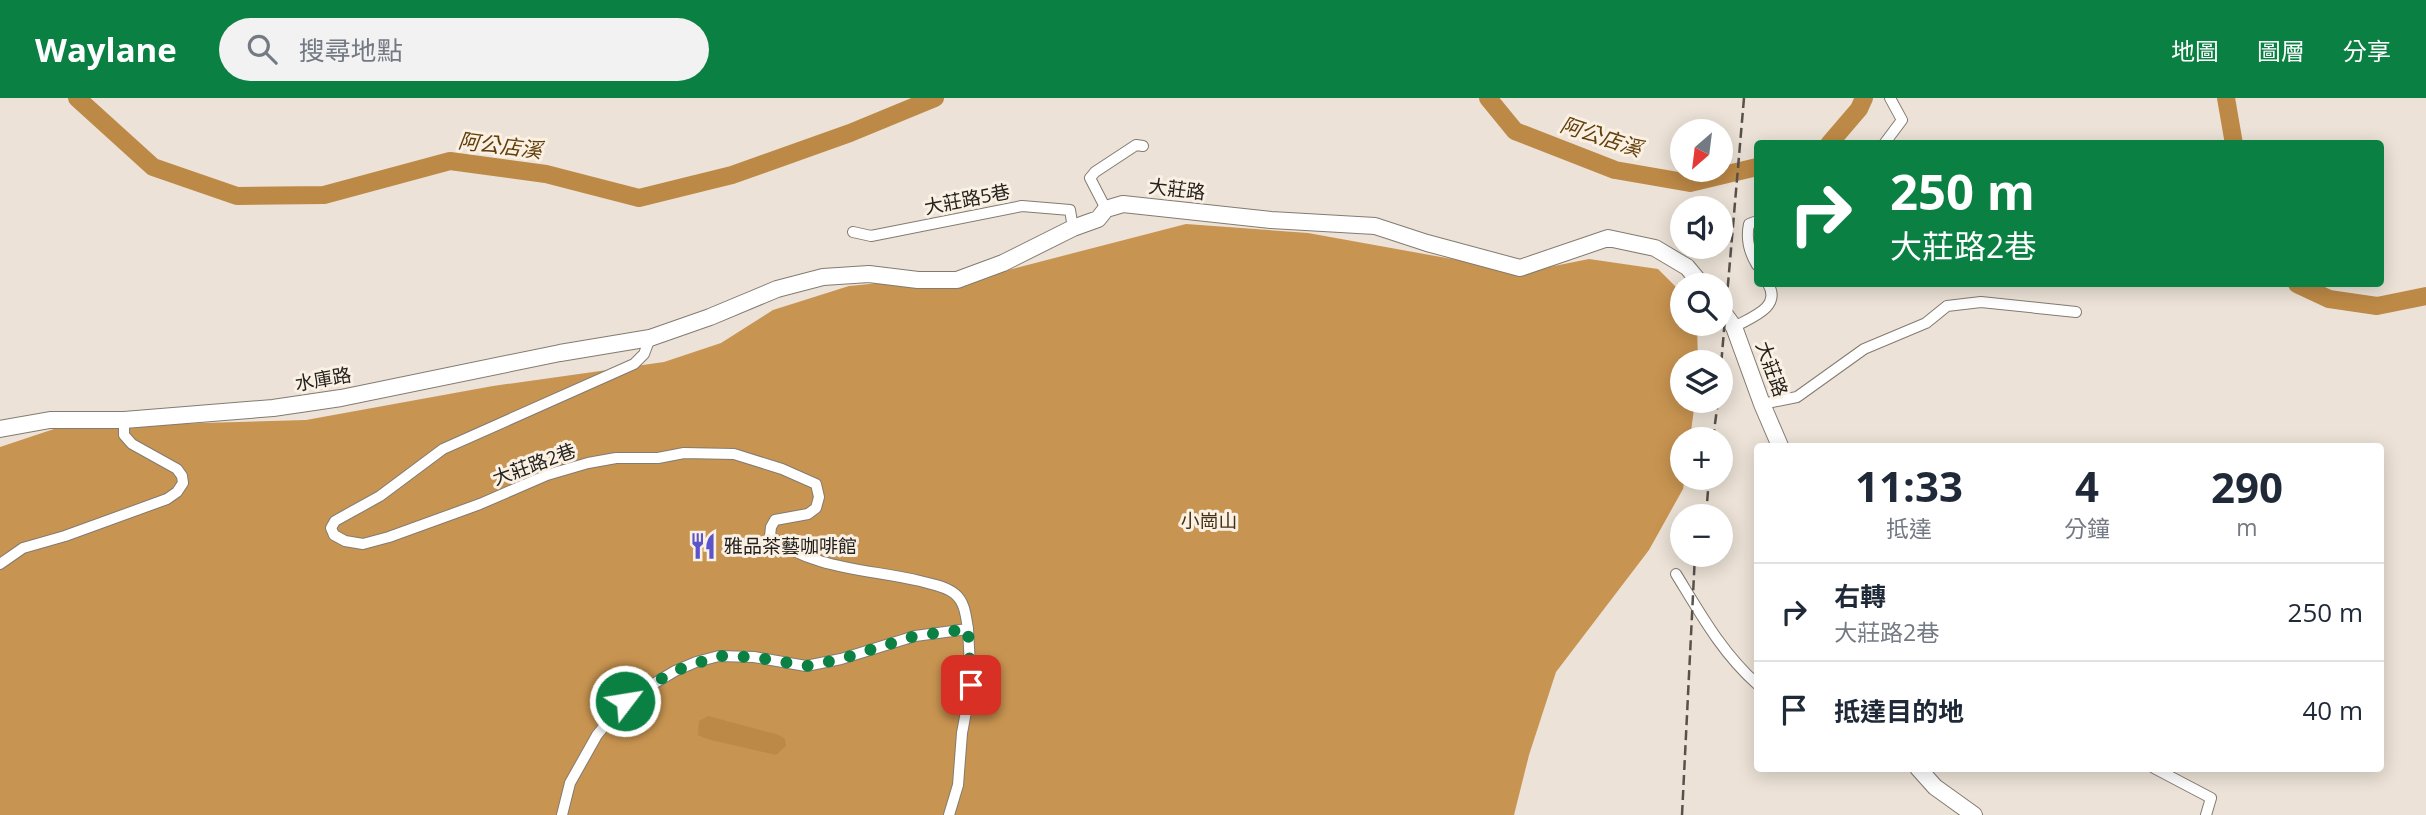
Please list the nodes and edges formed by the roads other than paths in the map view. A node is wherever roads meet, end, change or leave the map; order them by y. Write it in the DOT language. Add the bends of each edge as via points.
graph roads {
  1 [pos="1892,100"];
  2 [pos="1887,140"];
  3 [pos="1143,146"];
  4 [pos="1106,209"];
  5 [pos="1754,222"];
  6 [pos="1073,228"];
  7 [pos="853,232"];
  8 [pos="1754,260"];
  9 [pos="1692,273"];
  10 [pos="1770,287"];
  11 [pos="2077,313"];
  12 [pos="1734,327"];
  13 [pos="649,338"];
  14 [pos="1762,404"];
  15 [pos="124,420"];
  16 [pos="0,429"];
  17 [pos="1779,443"];
  18 [pos="0,564"];
  19 [pos="1676,573"];
  20 [pos="968,629"];
  21 [pos="1754,681"];
  22 [pos="1922,772"];
  23 [pos="2162,772"];
  24 [pos="562,815"];
  25 [pos="949,815"];
  26 [pos="1974,815"];
  27 [pos="2206,815"];
  1 -- 2 [label="street" via="1902,120"];
  3 -- 4 [label="street" via="1136,145 1090,178"];
  4 -- 6 [label="street, 大莊路" via="1098,219"];
  4 -- 9 [label="street, 大莊路" via="1123,204 1374,226 1520,268 1608,238 1655,248"];
  5 -- 8 [label="street" via="1747,234"];
  6 -- 7 [label="street, 大莊路5巷" via="1070,210 1022,206 871,236"];
  6 -- 13 [label="street, 大莊路" via="957,280 869,274 823,277 777,289"];
  10 -- 12 [label="street" via="1772,301"];
  11 -- 14 [label="street" via="1981,302 1947,306 1926,323 1864,349 1797,397"];
  12 -- 14 [label="street, 大莊路"];
  13 -- 15 [label="street, 水庫路" via="341,398"];
  13 -- 20 [label="street, 大莊路2巷" via="634,364 443,449 380,496 335,521 334,535 363,544 389,537 588,463 684,453 734,454 816,484 816,509 775,520 770,536 778,542 844,568 940,586 955,594 964,607"];
  14 -- 17 [label="street, 大莊路"];
  15 -- 16 [label="street, 水庫路" via="50,421"];
  15 -- 18 [label="street" via="124,435 132,444 177,469 183,483 177,492 142,509 23,548"];
  19 -- 21 [label="street" via="1711,632"];
  20 -- 24 [label="street" via="915,636 806,666 719,656 674,671 625,701 597,735 570,783"];
  20 -- 25 [label="street, 大莊路2巷" via="971,685 961,733 958,785"];
  22 -- 26 [label="street"];
  23 -- 27 [label="street" via="2211,798"];
}
